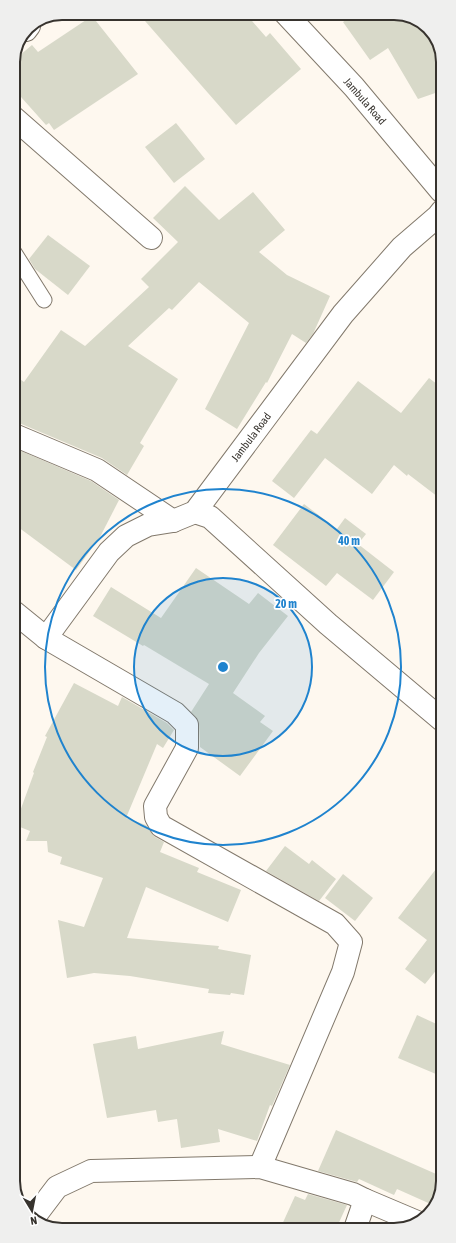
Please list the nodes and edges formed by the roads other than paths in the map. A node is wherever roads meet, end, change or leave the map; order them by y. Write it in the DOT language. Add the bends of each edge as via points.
graph roads {
  1 [pos="292,20"];
  2 [pos="20,123"];
  3 [pos="436,184"];
  4 [pos="436,218"];
  5 [pos="151,238"];
  6 [pos="20,261"];
  7 [pos="44,300"];
  8 [pos="20,438"];
  9 [pos="195,512"];
  10 [pos="173,521"];
  11 [pos="20,617"];
  12 [pos="46,638"];
  13 [pos="436,715"];
  14 [pos="260,1167"];
  15 [pos="366,1200"];
  16 [pos="36,1214"];
  17 [pos="411,1219"];
  18 [pos="357,1223"];
  1 -- 3 [label="street, Jambula Road" via="354,87"];
  2 -- 5 [label="street"];
  4 -- 9 [label="street, Jambula Road" via="402,247 343,314"];
  6 -- 7 [label="lane"];
  8 -- 10 [label="street" via="97,470"];
  9 -- 10 [label="street"];
  9 -- 13 [label="street" via="210,517 328,624"];
  10 -- 12 [label="street" via="148,525 126,536 109,552"];
  11 -- 12 [label="street"];
  12 -- 14 [label="street" via="175,713 186,725 187,748 156,806 156,817 161,826 336,924 351,942 343,972"];
  14 -- 15 [label="street"];
  14 -- 16 [label="street" via="92,1172 57,1187"];
  15 -- 17 [label="street"];
  15 -- 18 [label="street"];
}
